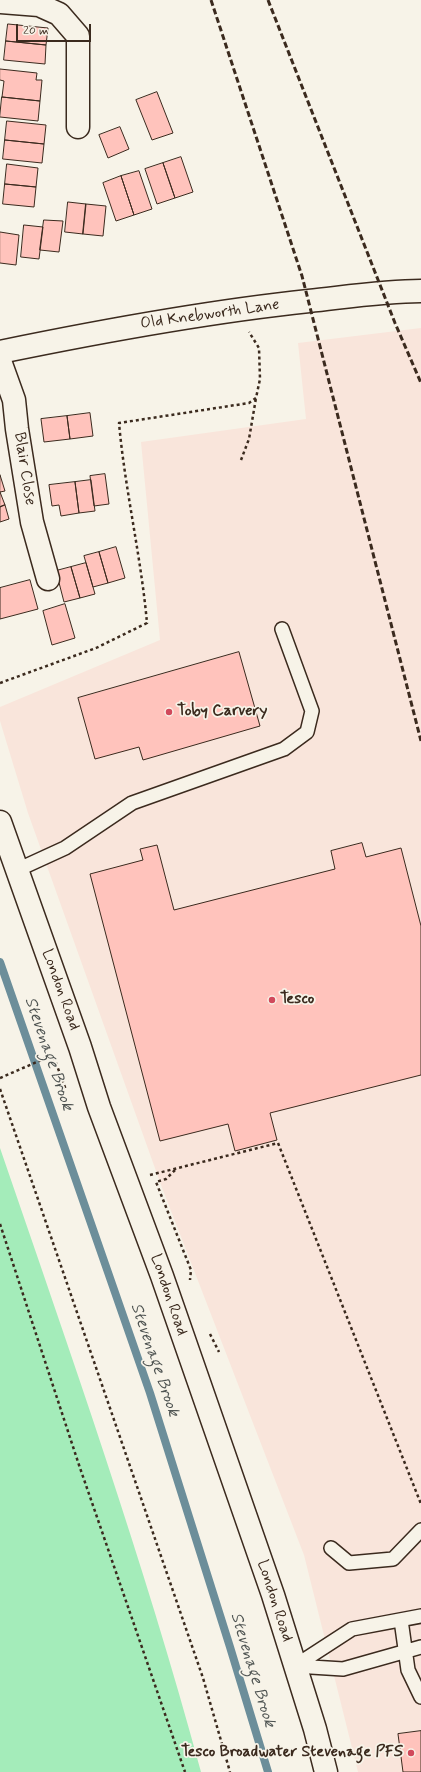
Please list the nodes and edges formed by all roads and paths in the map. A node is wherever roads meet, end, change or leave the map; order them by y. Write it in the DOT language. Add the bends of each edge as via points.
graph roads {
  1 [pos="0,2"];
  2 [pos="60,7"];
  3 [pos="78,127"];
  4 [pos="421,291"];
  5 [pos="239,309"];
  6 [pos="0,352"];
  7 [pos="0,361"];
  8 [pos="256,398"];
  9 [pos="241,460"];
  10 [pos="48,578"];
  11 [pos="282,629"];
  12 [pos="0,683"];
  13 [pos="0,822"];
  14 [pos="17,870"];
  15 [pos="0,1078"];
  16 [pos="0,1090"];
  17 [pos="67,1092"];
  18 [pos="176,1169"];
  19 [pos="146,1176"];
  20 [pos="0,1224"];
  21 [pos="190,1282"];
  22 [pos="421,1504"];
  23 [pos="421,1530"];
  24 [pos="331,1548"];
  25 [pos="421,1616"];
  26 [pos="401,1620"];
  27 [pos="421,1647"];
  28 [pos="405,1652"];
  29 [pos="295,1666"];
  30 [pos="421,1697"];
  31 [pos="185,1772"];
  32 [pos="230,1772"];
  33 [pos="326,1772"];
  1 -- 2 [label="main road"];
  2 -- 3 [label="main road" via="78,36"];
  4 -- 5 [label="main road, Old Knebworth Lane"];
  5 -- 6 [label="main road, Old Knebworth Lane" via="84,334"];
  5 -- 8 [label="path" via="259,348 260,379"];
  7 -- 10 [label="main road, Blair Close" via="14,400 32,522"];
  8 -- 9 [label="path" via="249,439"];
  8 -- 12 [label="path" via="249,403 119,423 122,456 143,579 147,624 96,648"];
  11 -- 14 [label="lane" via="312,711 307,732 284,749 132,803 65,848"];
  13 -- 14 [label="main road, London Road"];
  14 -- 29 [label="main road, London Road" via="99,1107 162,1276"];
  15 -- 17 [label="path" via="53,1055"];
  16 -- 32 [label="path" via="203,1678"];
  18 -- 19 [label="path"];
  18 -- 21 [label="path" via="166,1179 156,1182 191,1270"];
  18 -- 22 [label="path" via="278,1143"];
  20 -- 31 [label="path" via="79,1465"];
  23 -- 24 [label="lane" via="393,1559 349,1563"];
  25 -- 26 [label="lane"];
  26 -- 28 [label="lane"];
  26 -- 29 [label="lane" via="352,1630"];
  27 -- 28 [label="lane"];
  28 -- 29 [label="lane" via="343,1669"];
  28 -- 30 [label="lane" via="408,1670"];
  29 -- 33 [label="main road, London Road"];
}
